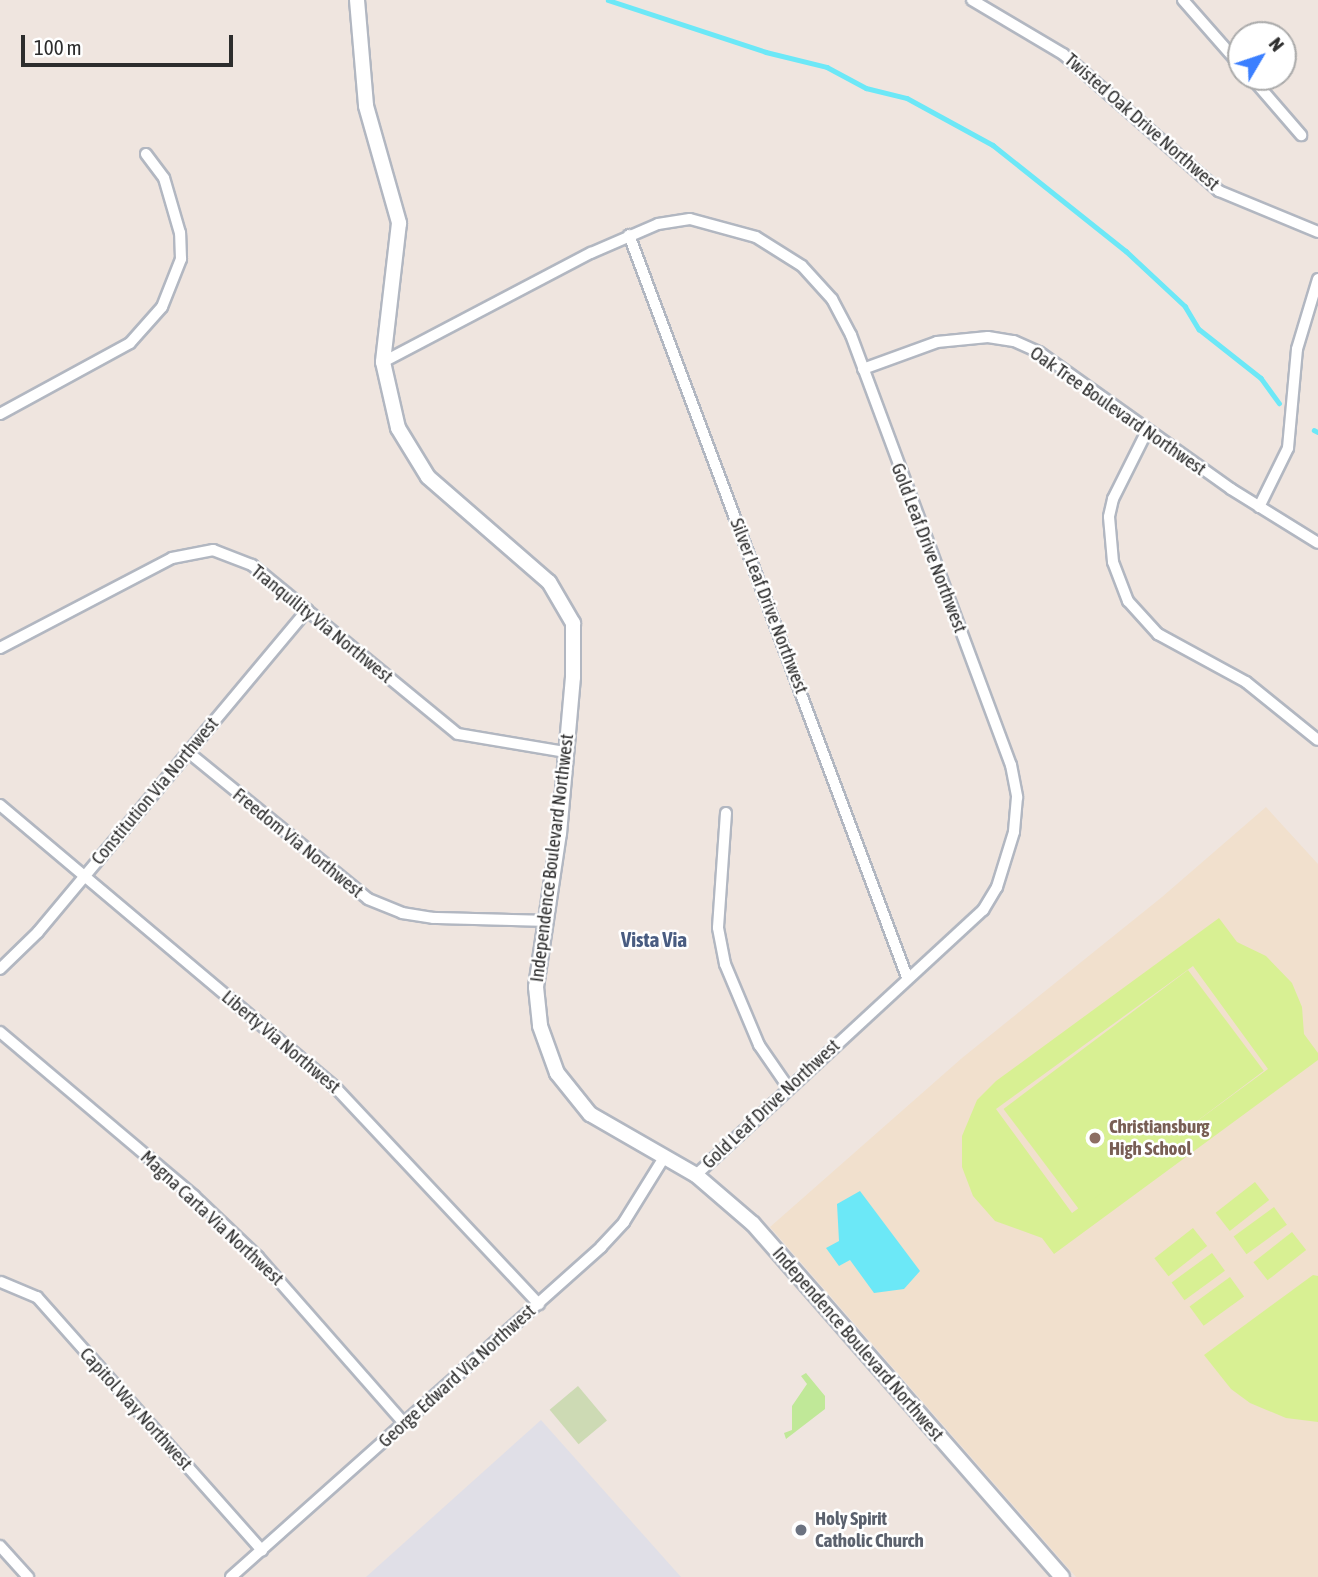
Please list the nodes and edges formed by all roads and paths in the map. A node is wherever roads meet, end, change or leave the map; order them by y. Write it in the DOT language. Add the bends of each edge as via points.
graph roads {
  1 [pos="357,0"];
  2 [pos="972,0"];
  3 [pos="1183,0"];
  4 [pos="1227,50"];
  5 [pos="1263,91"];
  6 [pos="1301,135"];
  7 [pos="146,154"];
  8 [pos="1318,232"];
  9 [pos="629,235"];
  10 [pos="1318,279"];
  11 [pos="383,362"];
  12 [pos="863,369"];
  13 [pos="0,414"];
  14 [pos="1147,431"];
  15 [pos="1259,507"];
  16 [pos="1318,543"];
  17 [pos="307,610"];
  18 [pos="0,648"];
  19 [pos="1318,740"];
  20 [pos="188,752"];
  21 [pos="566,752"];
  22 [pos="0,805"];
  23 [pos="726,813"];
  24 [pos="85,875"];
  25 [pos="544,921"];
  26 [pos="0,969"];
  27 [pos="907,977"];
  28 [pos="0,1032"];
  29 [pos="788,1087"];
  30 [pos="663,1159"];
  31 [pos="696,1175"];
  32 [pos="1,1282"];
  33 [pos="539,1304"];
  34 [pos="404,1423"];
  35 [pos="0,1546"];
  36 [pos="262,1550"];
  37 [pos="28,1577"];
  38 [pos="231,1577"];
  39 [pos="1062,1577"];
  1 -- 11 [label="street, Independence Boulevard Northwest" via="366,106 399,223"];
  2 -- 8 [label="street, Twisted Oak Drive Northwest" via="1063,54 1219,191"];
  3 -- 4 [label="street"];
  5 -- 6 [label="street"];
  7 -- 13 [label="street" via="164,178 180,233 181,259 162,307 130,343"];
  9 -- 11 [label="street, Gold Leaf Drive Northwest"];
  9 -- 12 [label="street, Gold Leaf Drive Northwest" via="690,219 724,225 779,249 808,270 832,299"];
  9 -- 27 [label="street, Silver Leaf Drive Northwest"];
  10 -- 15 [label="street" via="1297,349 1288,448"];
  11 -- 21 [label="street, Independence Boulevard Northwest" via="398,428 428,477 549,582 563,600 573,623 574,650"];
  12 -- 14 [label="street, Oak Tree Boulevard Northwest" via="937,342 988,337 1012,341 1039,352"];
  12 -- 27 [label="street, Gold Leaf Drive Northwest" via="1000,733 1017,797 1014,832 997,887 983,910"];
  14 -- 15 [label="street, Oak Tree Boulevard Northwest"];
  14 -- 19 [label="street" via="1112,499 1109,517 1113,562 1128,601 1158,634 1246,682"];
  15 -- 16 [label="street, Oak Tree Boulevard Northwest"];
  17 -- 18 [label="street, Tranquility Via Northwest" via="253,565 214,550 197,551 172,558"];
  17 -- 20 [label="street, Constitution Via Northwest"];
  17 -- 21 [label="street, Tranquility Via Northwest" via="458,734"];
  20 -- 24 [label="street, Constitution Via Northwest"];
  20 -- 25 [label="street, Freedom Via Northwest" via="368,900 433,918"];
  21 -- 25 [label="street, Independence Boulevard Northwest"];
  22 -- 24 [label="street, Liberty Via Northwest"];
  23 -- 29 [label="street" via="718,928 724,964 759,1045"];
  24 -- 26 [label="street, Constitution Via Northwest"];
  24 -- 33 [label="street, Liberty Via Northwest" via="370,1119"];
  25 -- 30 [label="street, Independence Boulevard Northwest" via="537,1007 556,1073 590,1114"];
  27 -- 29 [label="street, Gold Leaf Drive Northwest"];
  28 -- 34 [label="street, Magna Carta Via Northwest" via="194,1196 258,1257"];
  29 -- 31 [label="street, Gold Leaf Drive Northwest"];
  30 -- 31 [label="street, Independence Boulevard Northwest"];
  30 -- 33 [label="street, George Edward Via Northwest" via="624,1222"];
  31 -- 39 [label="street, Independence Boulevard Northwest" via="753,1224 796,1270"];
  32 -- 36 [label="street, Capitol Way Northwest" via="37,1297"];
  33 -- 34 [label="street, George Edward Via Northwest"];
  34 -- 36 [label="street, George Edward Via Northwest"];
  35 -- 37 [label="street"];
  36 -- 38 [label="street, George Edward Via Northwest"];
}
